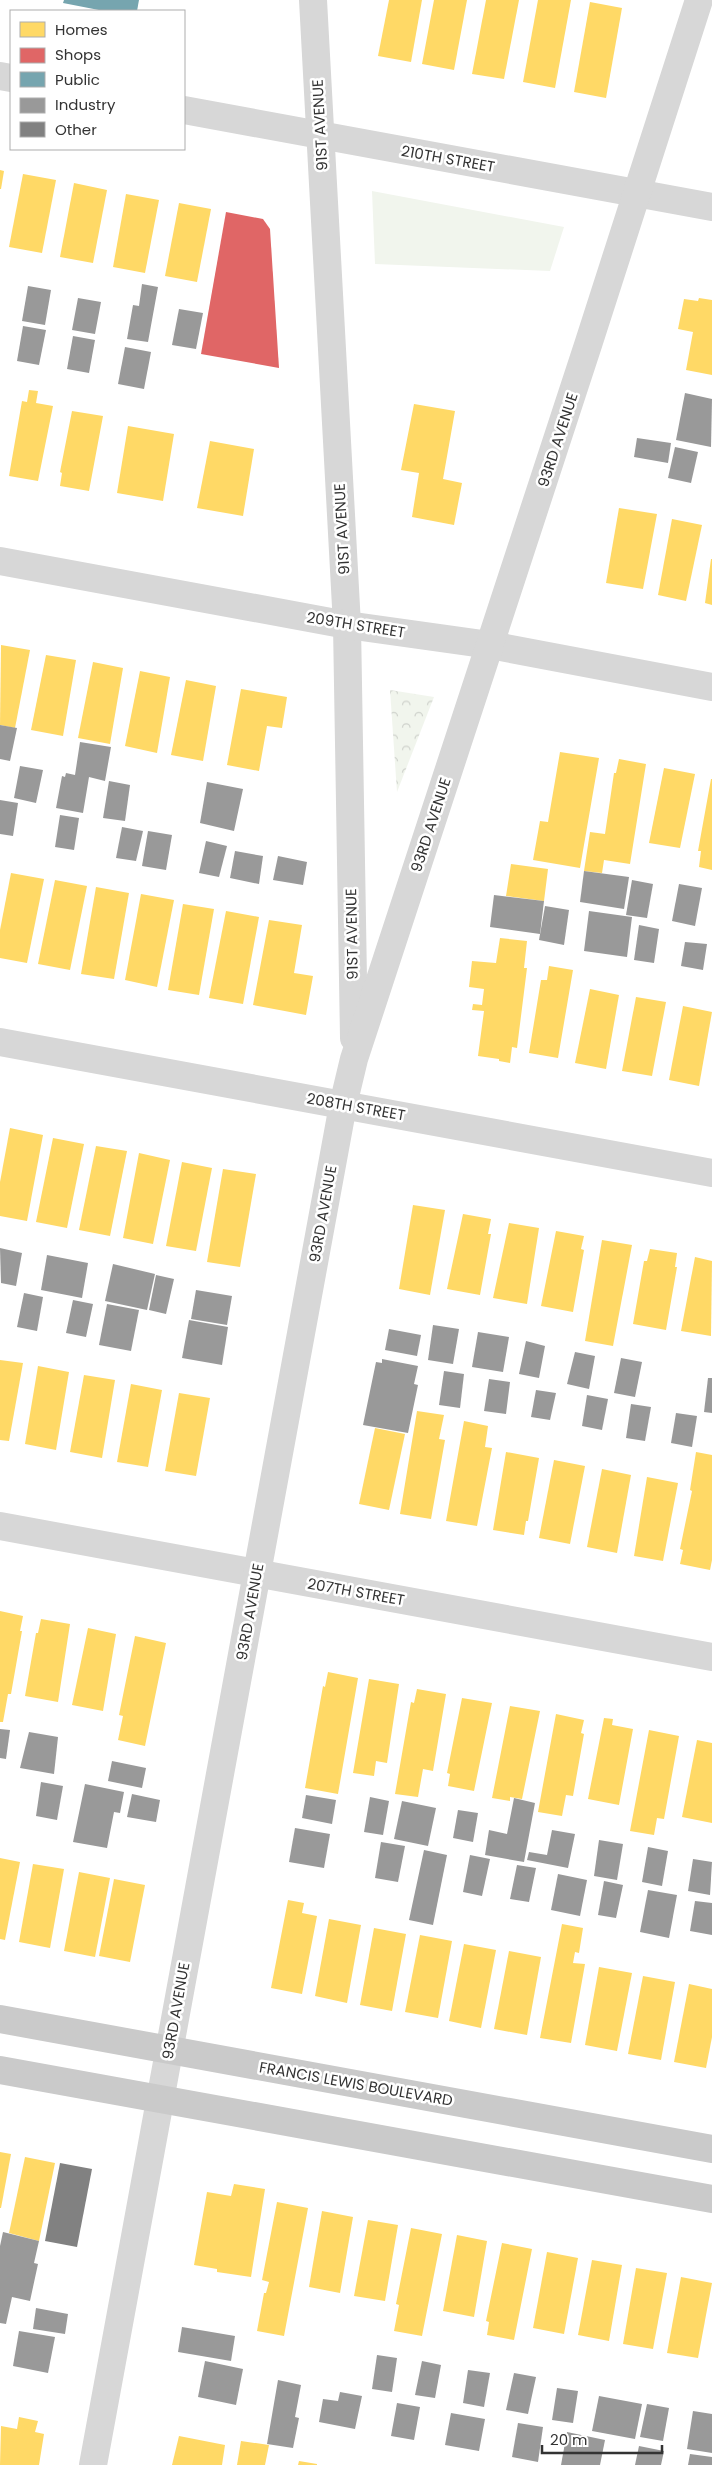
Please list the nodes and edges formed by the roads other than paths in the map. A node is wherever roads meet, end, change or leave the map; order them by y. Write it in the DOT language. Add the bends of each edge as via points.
graph roads {
  1 [pos="313,0"];
  2 [pos="699,0"];
  3 [pos="185,110"];
  4 [pos="320,135"];
  5 [pos="638,193"];
  6 [pos="712,207"];
  7 [pos="0,561"];
  8 [pos="347,625"];
  9 [pos="490,645"];
  10 [pos="712,687"];
  11 [pos="0,1042"];
  12 [pos="354,1059"];
  13 [pos="343,1105"];
  14 [pos="712,1173"];
  15 [pos="0,1526"];
  16 [pos="257,1574"];
  17 [pos="712,1657"];
  18 [pos="0,2019"];
  19 [pos="169,2050"];
  20 [pos="0,2070"];
  21 [pos="160,2100"];
  22 [pos="712,2149"];
  23 [pos="712,2199"];
  24 [pos="93,2465"];
  1 -- 4 [label="street, 91ST AVENUE"];
  2 -- 5 [label="street, 93RD AVENUE"];
  3 -- 4 [label="street, 210TH STREET"];
  4 -- 5 [label="street, 210TH STREET"];
  4 -- 8 [label="street, 91ST AVENUE"];
  5 -- 6 [label="street, 210TH STREET"];
  5 -- 9 [label="street, 93RD AVENUE"];
  7 -- 8 [label="street, 209TH STREET"];
  8 -- 9 [label="street, 209TH STREET"];
  8 -- 12 [label="street, 91ST AVENUE"];
  9 -- 10 [label="street, 209TH STREET"];
  9 -- 12 [label="street, 93RD AVENUE"];
  11 -- 13 [label="street, 208TH STREET"];
  12 -- 13 [label="street, 93RD AVENUE"];
  13 -- 14 [label="street, 208TH STREET"];
  13 -- 16 [label="street, 93RD AVENUE"];
  15 -- 16 [label="street, 207TH STREET"];
  16 -- 17 [label="street, 207TH STREET"];
  16 -- 19 [label="street, 93RD AVENUE"];
  18 -- 19 [label="main road, FRANCIS LEWIS BOULEVARD"];
  19 -- 21 [label="street, 93RD AVENUE"];
  19 -- 22 [label="main road, FRANCIS LEWIS BOULEVARD"];
  20 -- 21 [label="main road"];
  21 -- 23 [label="main road"];
  21 -- 24 [label="street, 93RD AVENUE"];
}
